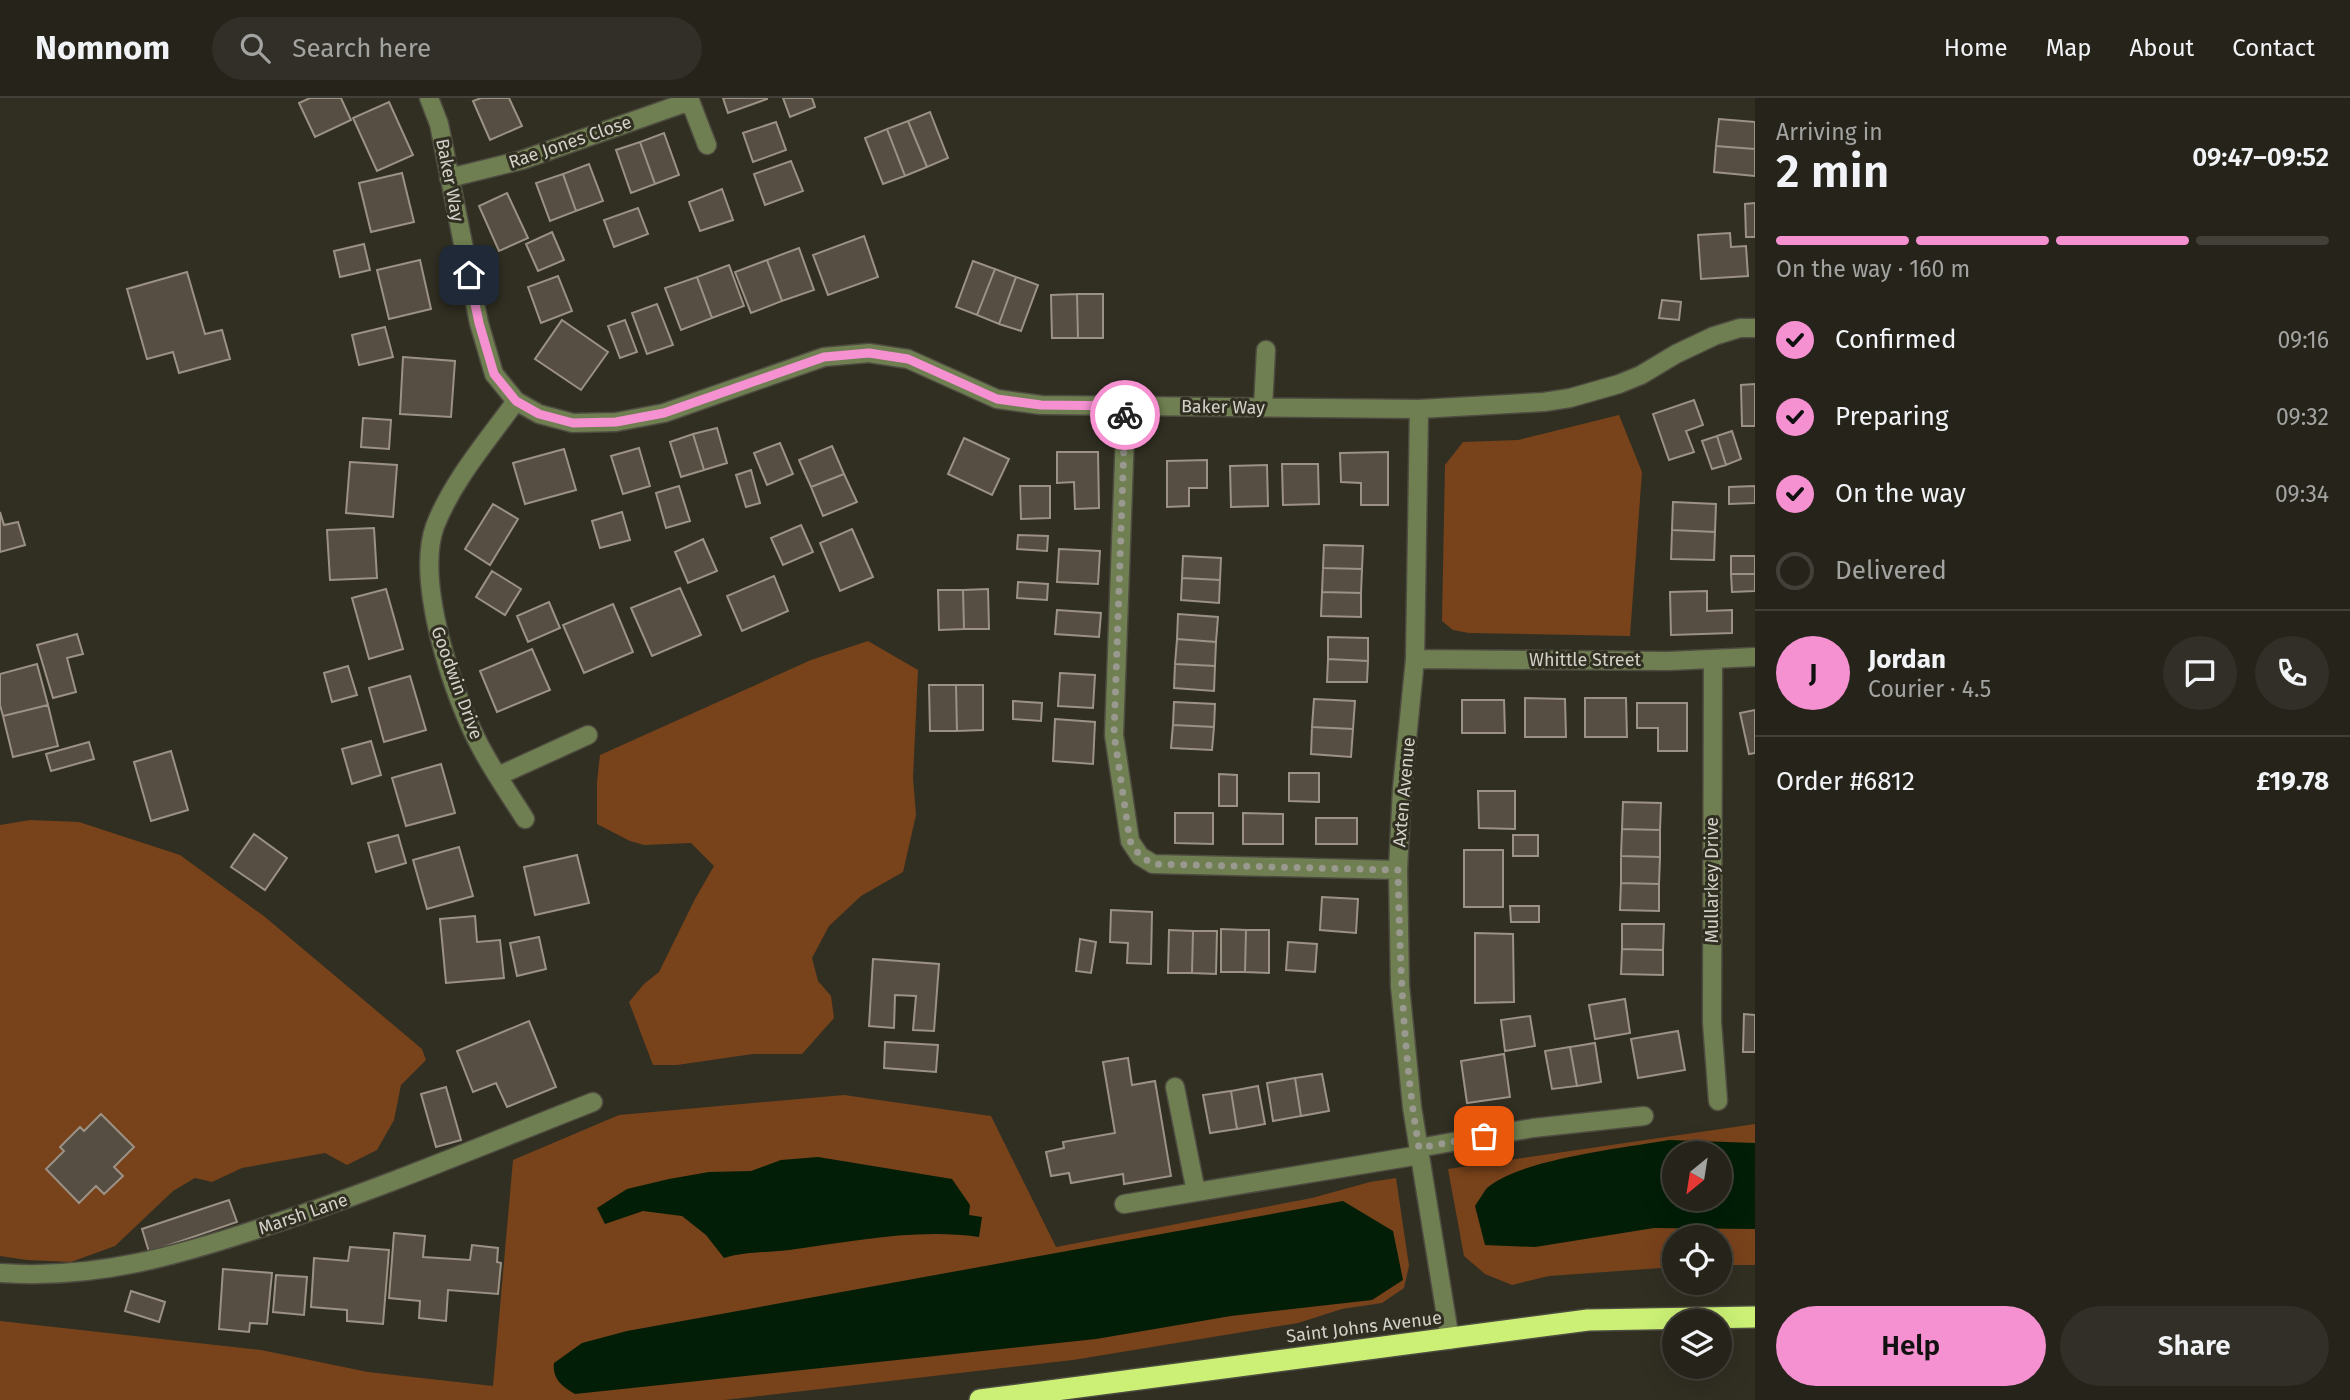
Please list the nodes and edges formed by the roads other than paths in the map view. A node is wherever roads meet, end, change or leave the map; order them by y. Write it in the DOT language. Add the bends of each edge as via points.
graph roads {
  1 [pos="429,98"];
  2 [pos="689,99"];
  3 [pos="707,145"];
  4 [pos="449,178"];
  5 [pos="1755,328"];
  6 [pos="1266,350"];
  7 [pos="516,401"];
  8 [pos="1126,406"];
  9 [pos="1263,407"];
  10 [pos="1419,409"];
  11 [pos="1755,657"];
  12 [pos="1415,659"];
  13 [pos="1713,659"];
  14 [pos="588,734"];
  15 [pos="498,776"];
  16 [pos="525,819"];
  17 [pos="1398,870"];
  18 [pos="1175,1087"];
  19 [pos="1718,1101"];
  20 [pos="593,1102"];
  21 [pos="1644,1116"];
  22 [pos="1419,1152"];
  23 [pos="1196,1192"];
  24 [pos="1124,1204"];
  25 [pos="0,1273"];
  26 [pos="1755,1317"];
  27 [pos="1450,1340"];
  28 [pos="980,1400"];
  1 -- 4 [label="street, Baker Way"];
  2 -- 3 [label="street, Rae Jones Close"];
  2 -- 4 [label="street, Rae Jones Close" via="522,160"];
  4 -- 7 [label="street, Baker Way" via="494,374"];
  5 -- 10 [label="street, Baker Way" via="1714,336 1641,375 1570,398"];
  6 -- 9 [label="street"];
  7 -- 8 [label="street, Baker Way" via="539,414 573,423 616,422 664,413 824,357 869,353 908,359 997,399 1041,405"];
  7 -- 15 [label="street, Goodwin Drive" via="446,500 434,529 430,565 433,617 455,689"];
  8 -- 9 [label="street, Baker Way"];
  8 -- 17 [label="street" via="1114,734 1130,841 1140,856 1153,864"];
  9 -- 10 [label="street, Baker Way"];
  10 -- 12 [label="street, Axten Avenue"];
  11 -- 13 [label="street, Whittle Street"];
  12 -- 13 [label="street, Whittle Street"];
  12 -- 17 [label="street, Axten Avenue"];
  13 -- 19 [label="street, Mullarkey Drive" via="1712,1022"];
  14 -- 15 [label="street"];
  15 -- 16 [label="street, Goodwin Drive"];
  17 -- 22 [label="street, Axten Avenue" via="1400,986"];
  18 -- 23 [label="street"];
  20 -- 25 [label="street, Marsh Lane" via="335,1204 191,1251 41,1276"];
  21 -- 22 [label="street" via="1533,1128"];
  22 -- 23 [label="street"];
  22 -- 27 [label="street, Axten Avenue"];
  23 -- 24 [label="street"];
  26 -- 27 [label="highway, Saint Johns Avenue" via="1588,1320"];
  27 -- 28 [label="highway, Saint Johns Avenue"];
}
